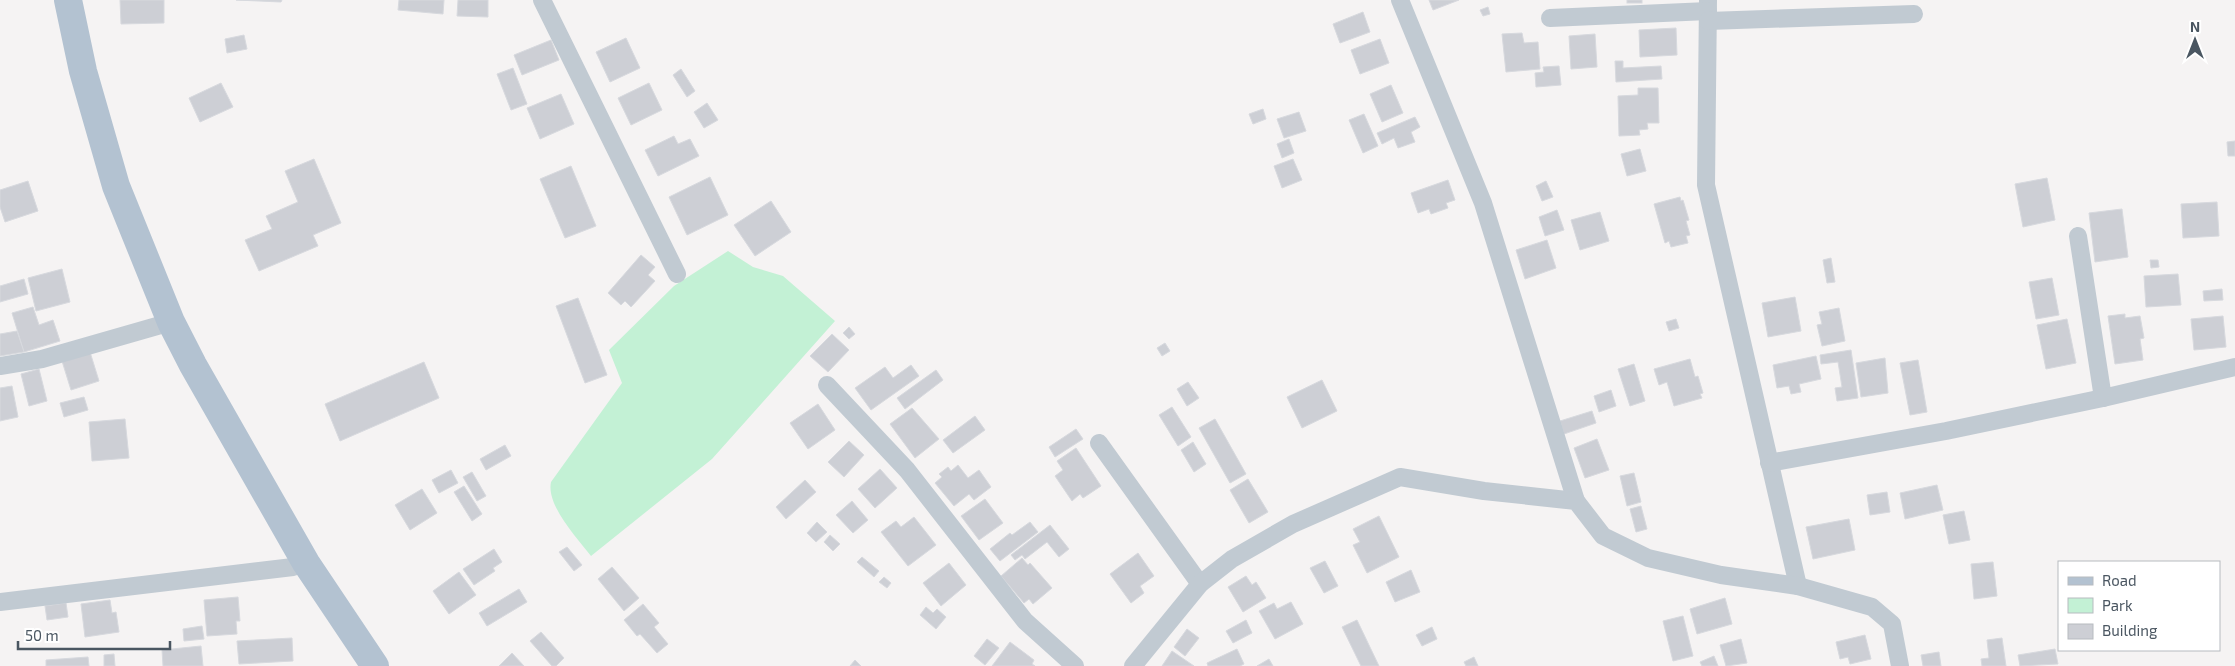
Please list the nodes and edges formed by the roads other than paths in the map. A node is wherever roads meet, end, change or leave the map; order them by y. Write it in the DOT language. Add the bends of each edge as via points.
graph roads {
  1 [pos="68,0"];
  2 [pos="542,0"];
  3 [pos="1400,0"];
  4 [pos="1708,11"];
  5 [pos="1914,14"];
  6 [pos="1550,18"];
  7 [pos="2078,236"];
  8 [pos="677,274"];
  9 [pos="171,322"];
  10 [pos="0,366"];
  11 [pos="2235,367"];
  12 [pos="827,386"];
  13 [pos="2103,398"];
  14 [pos="1099,443"];
  15 [pos="1769,462"];
  16 [pos="1576,501"];
  17 [pos="306,563"];
  18 [pos="1200,584"];
  19 [pos="1798,586"];
  20 [pos="0,602"];
  21 [pos="375,666"];
  22 [pos="1074,666"];
  23 [pos="1133,666"];
  24 [pos="1900,666"];
  1 -- 9 [label="main road" via="82,71 116,186"];
  2 -- 8 [label="street"];
  3 -- 16 [label="street" via="1483,203"];
  4 -- 5 [label="street"];
  4 -- 6 [label="street"];
  4 -- 15 [label="street" via="1706,185"];
  7 -- 13 [label="street"];
  9 -- 10 [label="street" via="42,359"];
  9 -- 17 [label="main road"];
  11 -- 13 [label="street"];
  12 -- 22 [label="street" via="906,470 1025,621"];
  13 -- 15 [label="street" via="1946,431"];
  14 -- 18 [label="street"];
  15 -- 19 [label="street"];
  16 -- 18 [label="street" via="1484,491 1400,477 1293,524 1232,559"];
  16 -- 19 [label="street" via="1603,536 1648,558 1721,575"];
  17 -- 20 [label="street"];
  17 -- 21 [label="main road"];
  18 -- 23 [label="street"];
  19 -- 24 [label="street" via="1872,607 1892,624"];
}
